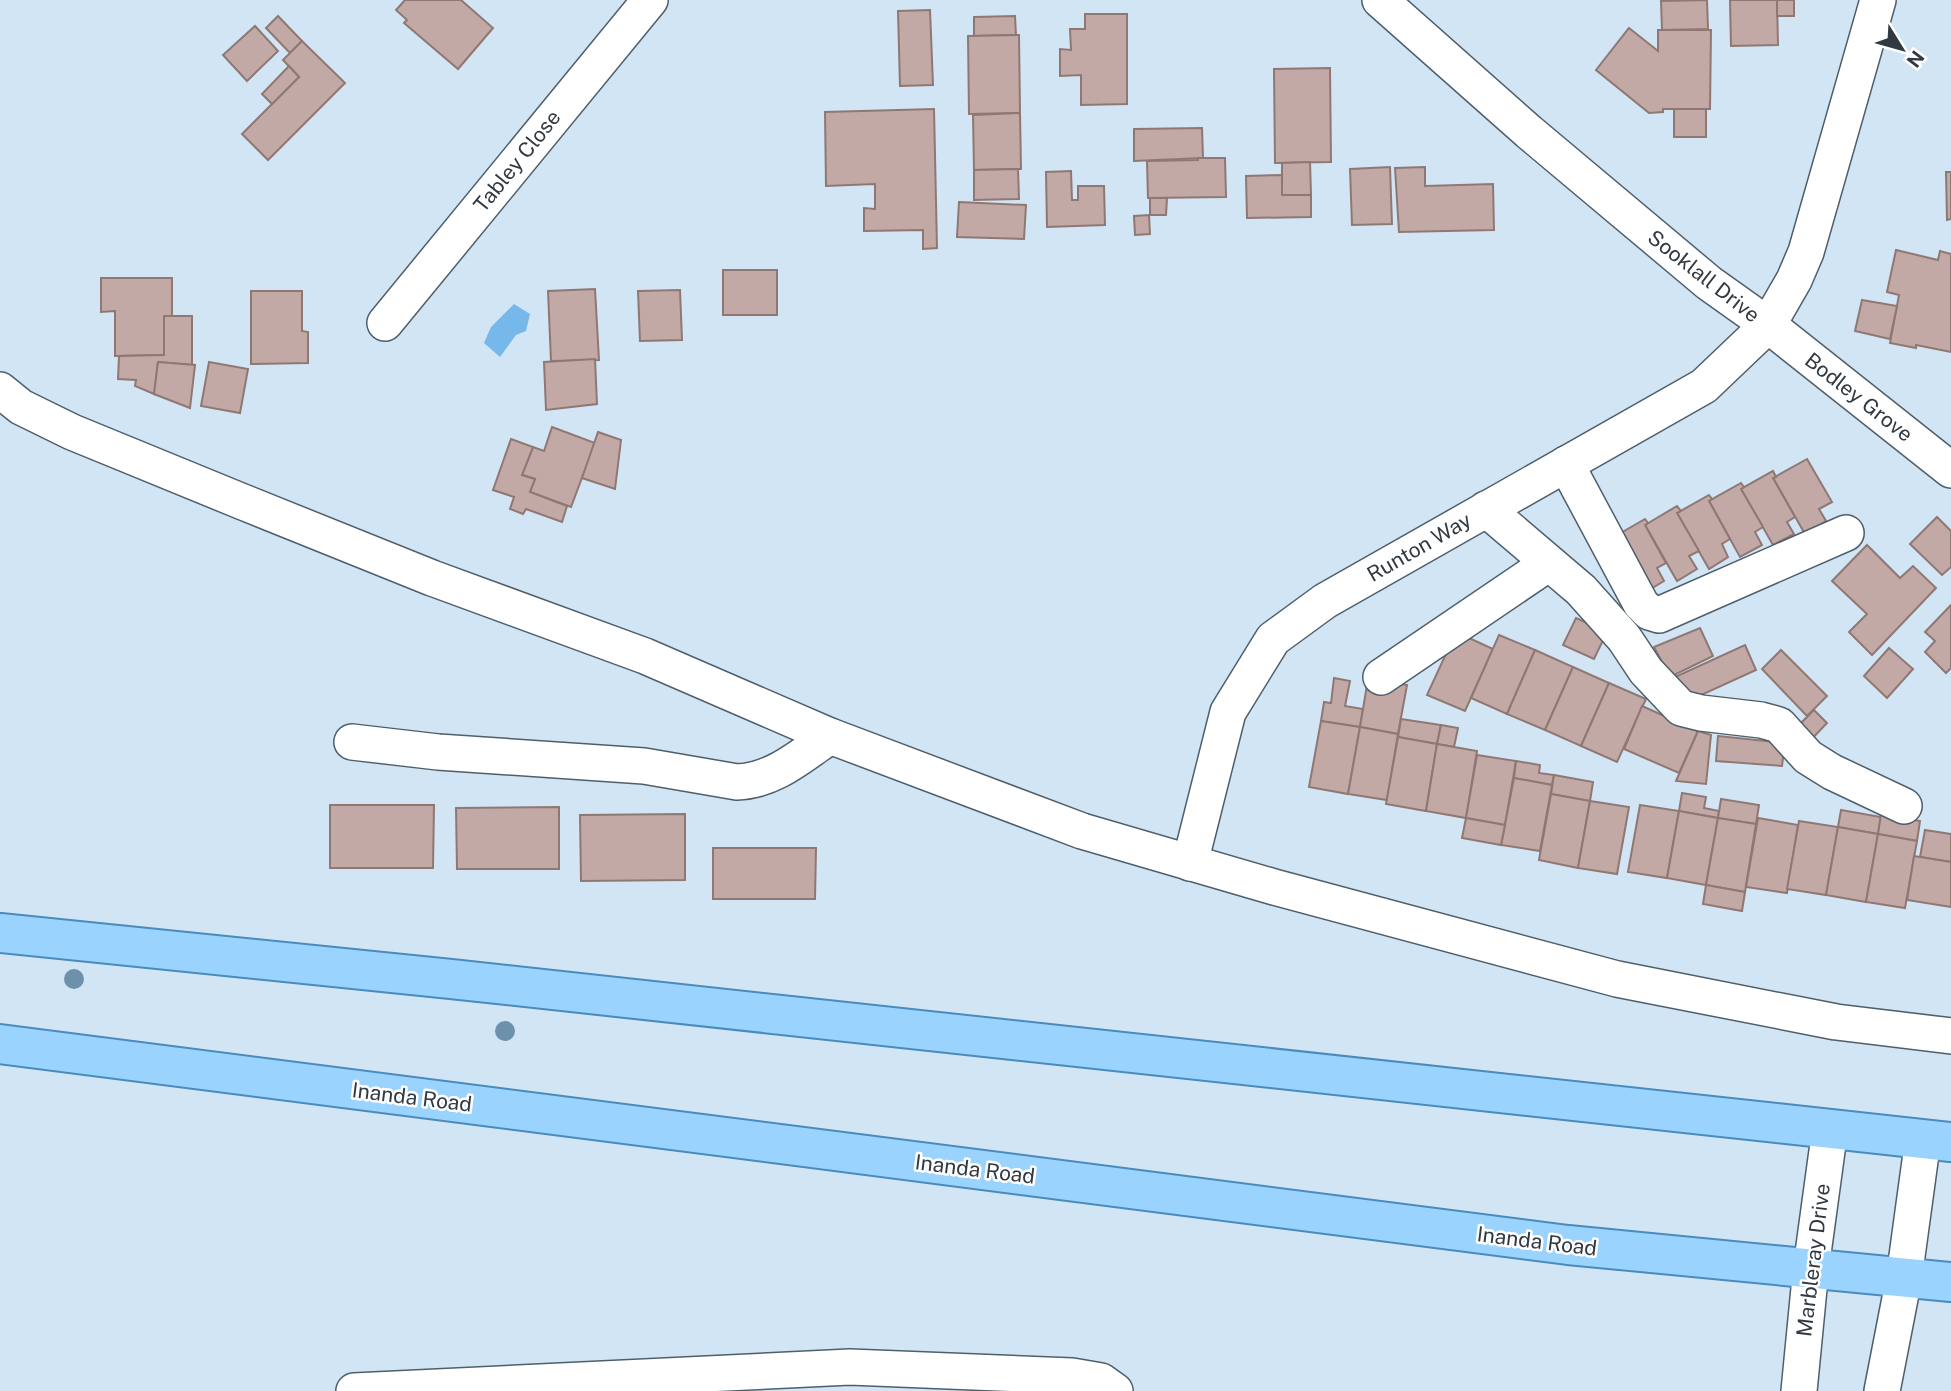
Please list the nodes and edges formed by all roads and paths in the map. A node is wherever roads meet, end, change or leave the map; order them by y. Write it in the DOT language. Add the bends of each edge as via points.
graph roads {
  1 [pos="650,0"];
  2 [pos="1380,0"];
  3 [pos="1878,0"];
  4 [pos="384,323"];
  5 [pos="1768,325"];
  6 [pos="0,390"];
  7 [pos="1566,464"];
  8 [pos="1951,470"];
  9 [pos="1486,509"];
  10 [pos="1846,533"];
  11 [pos="1549,563"];
  12 [pos="1381,677"];
  13 [pos="830,736"];
  14 [pos="352,742"];
  15 [pos="1904,806"];
  16 [pos="1190,863"];
  17 [pos="0,933"];
  18 [pos="1951,1036"];
  19 [pos="0,1044"];
  20 [pos="1830,1129"];
  21 [pos="1937,1140"];
  22 [pos="1811,1268"];
  23 [pos="1903,1278"];
  24 [pos="1951,1282"];
  25 [pos="354,1391"];
  26 [pos="1115,1391"];
  27 [pos="1799,1391"];
  28 [pos="1882,1391"];
  1 -- 4 [label="street, Tabley Close"];
  2 -- 5 [label="street, Sooklall Drive" via="1709,283"];
  3 -- 5 [label="street, Sooklall Drive" via="1806,252"];
  5 -- 7 [label="street, Runton Way" via="1704,386"];
  5 -- 8 [label="street, Bodley Grove"];
  6 -- 13 [label="street" via="22,407 72,432 432,578 645,656"];
  7 -- 9 [label="street, Runton Way"];
  7 -- 10 [label="street" via="1641,604 1653,614"];
  9 -- 11 [label="street"];
  9 -- 16 [label="street, Runton Way" via="1325,601 1273,639 1228,712"];
  11 -- 12 [label="street"];
  11 -- 15 [label="street" via="1581,590 1681,708 1779,725 1808,757"];
  13 -- 14 [label="street" via="783,769 750,782 644,766"];
  13 -- 16 [label="street" via="1082,831"];
  16 -- 18 [label="street" via="1616,979 1836,1023"];
  17 -- 20 [label="main road"];
  19 -- 22 [label="main road, Inanda Road" via="1568,1245"];
  20 -- 21 [label="main road"];
  20 -- 22 [label="street, Marbleray Drive"];
  21 -- 23 [label="street"];
  22 -- 23 [label="main road, Inanda Road"];
  22 -- 27 [label="street, Marbleray Drive"];
  23 -- 24 [label="main road, Inanda Road"];
  23 -- 28 [label="street"];
  25 -- 26 [label="street" via="850,1367 1072,1376 1101,1381"];
}
